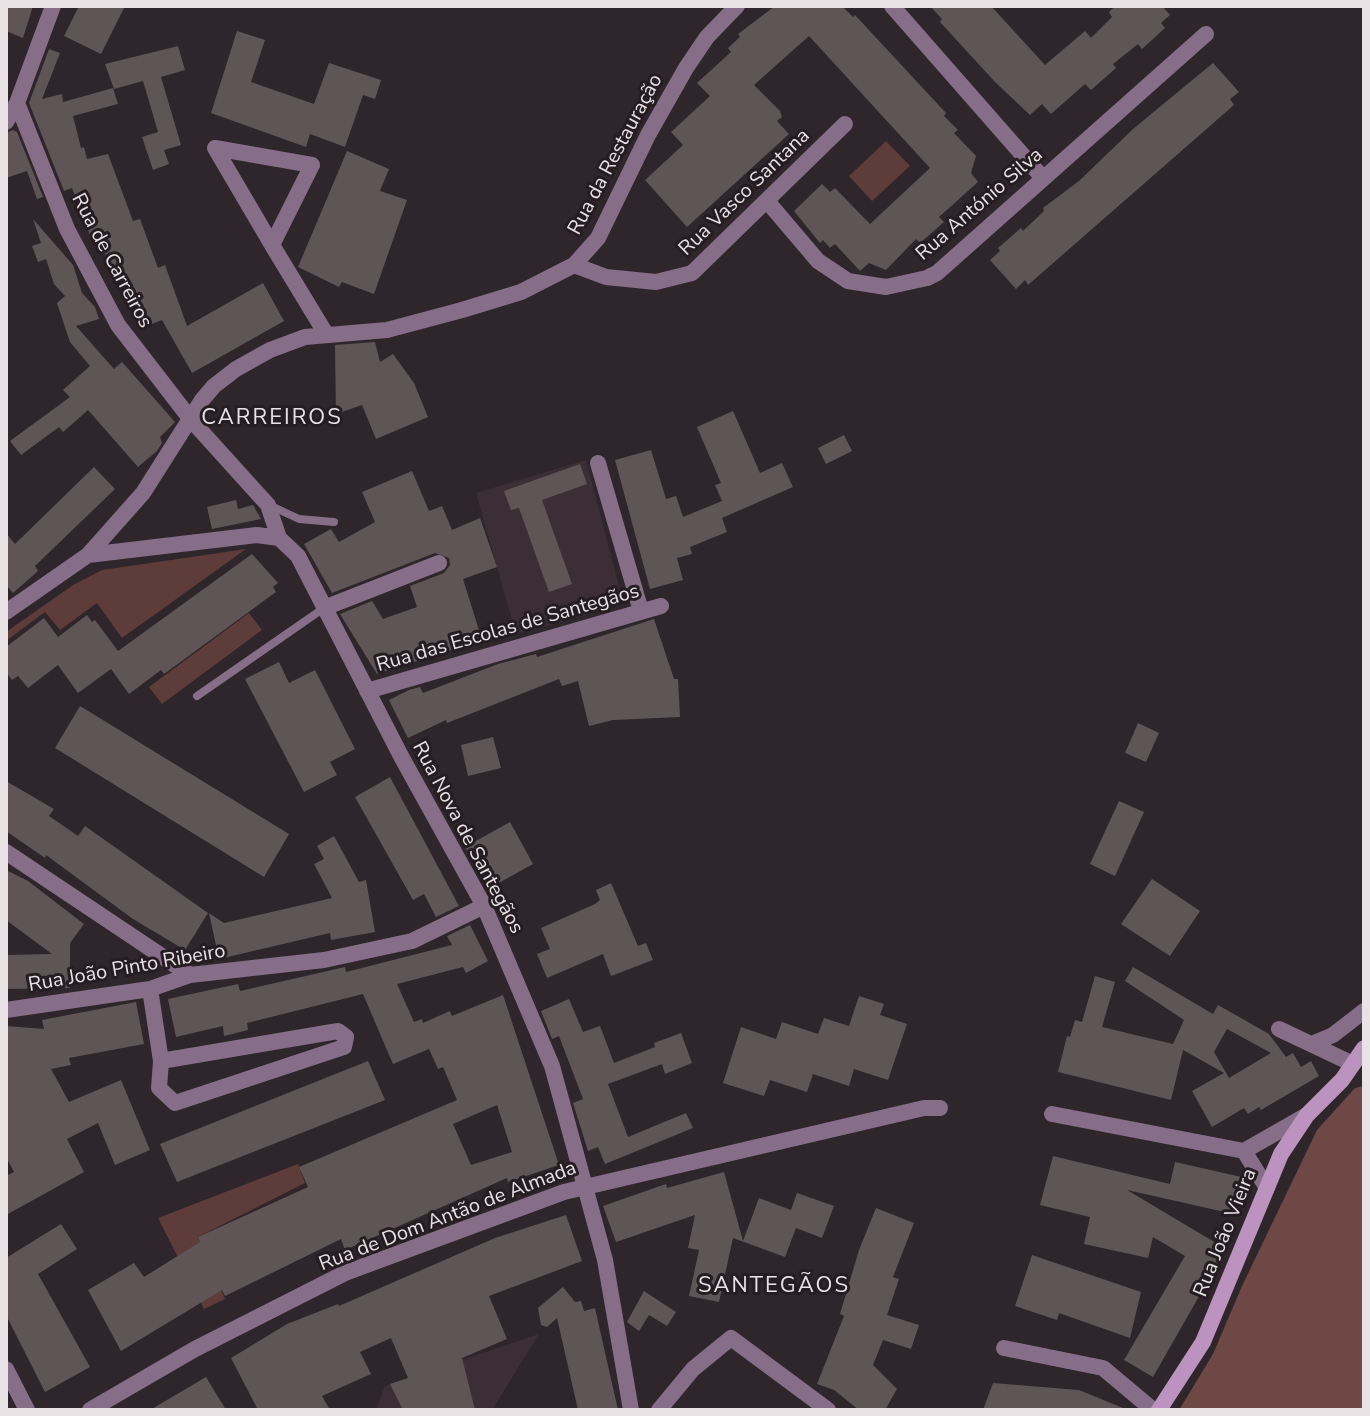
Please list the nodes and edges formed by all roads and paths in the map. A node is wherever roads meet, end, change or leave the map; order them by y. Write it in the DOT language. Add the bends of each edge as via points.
graph roads {
  1 [pos="53,6"];
  2 [pos="737,6"];
  3 [pos="892,6"];
  4 [pos="1206,34"];
  5 [pos="17,103"];
  6 [pos="6,122"];
  7 [pos="845,124"];
  8 [pos="1042,177"];
  9 [pos="767,201"];
  10 [pos="272,245"];
  11 [pos="574,265"];
  12 [pos="326,334"];
  13 [pos="192,421"];
  14 [pos="598,463"];
  15 [pos="268,505"];
  16 [pos="334,522"];
  17 [pos="279,538"];
  18 [pos="88,555"];
  19 [pos="439,563"];
  20 [pos="661,606"];
  21 [pos="324,608"];
  22 [pos="641,611"];
  23 [pos="6,612"];
  24 [pos="367,691"];
  25 [pos="197,696"];
  26 [pos="6,852"];
  27 [pos="484,906"];
  28 [pos="190,975"];
  29 [pos="150,989"];
  30 [pos="6,1010"];
  31 [pos="1364,1011"];
  32 [pos="1279,1029"];
  33 [pos="1314,1043"];
  34 [pos="1364,1048"];
  35 [pos="161,1061"];
  36 [pos="1359,1068"];
  37 [pos="940,1108"];
  38 [pos="1052,1114"];
  39 [pos="1307,1115"];
  40 [pos="1244,1151"];
  41 [pos="583,1187"];
  42 [pos="1267,1188"];
  43 [pos="1004,1348"];
  44 [pos="6,1369"];
  45 [pos="27,1410"];
  46 [pos="90,1410"];
  47 [pos="631,1410"];
  48 [pos="659,1410"];
  49 [pos="828,1410"];
  50 [pos="1156,1410"];
  1 -- 5 [label="street"];
  2 -- 11 [label="street, Rua da Restauração" via="686,68 598,238"];
  3 -- 8 [label="street"];
  4 -- 8 [label="street, Rua António Silva"];
  5 -- 6 [label="street"];
  5 -- 13 [label="street, Rua de Carreiros" via="67,229 118,325"];
  7 -- 9 [label="street, Rua Vasco Santana"];
  8 -- 9 [label="street, Rua António Silva" via="937,273 886,287 837,276"];
  9 -- 11 [label="street, Rua Vasco Santana" via="692,273 656,282 606,277"];
  10 -- 10 [label="street" via="312,165 215,148 265,233"];
  10 -- 12 [label="street"];
  11 -- 12 [label="street, Rua da Restauração" via="521,292 462,310 387,330"];
  12 -- 13 [label="street, Rua da Restauração" via="270,350 236,369 214,386"];
  13 -- 15 [label="street, Rua de Carreiros"];
  13 -- 18 [label="street, Rua da Restauração" via="143,493"];
  14 -- 22 [label="street"];
  15 -- 16 [label="lane" via="299,519"];
  15 -- 17 [label="street, Rua de Carreiros"];
  17 -- 18 [label="street" via="257,535"];
  17 -- 21 [label="street, Rua Nova de Santegãos" via="298,556"];
  18 -- 23 [label="street, Rua da Restauração"];
  19 -- 21 [label="street"];
  20 -- 22 [label="street, Rua das Escolas de Santegãos"];
  21 -- 24 [label="street, Rua Nova de Santegãos"];
  21 -- 25 [label="lane"];
  22 -- 24 [label="street, Rua das Escolas de Santegãos"];
  24 -- 27 [label="street, Rua Nova de Santegãos"];
  26 -- 28 [label="street"];
  27 -- 28 [label="street, Rua João Pinto Ribeiro" via="412,941 324,960"];
  27 -- 41 [label="street, Rua Nova de Santegãos" via="552,1066"];
  28 -- 29 [label="street, Rua João Pinto Ribeiro"];
  29 -- 30 [label="street, Rua João Pinto Ribeiro"];
  29 -- 35 [label="street"];
  31 -- 33 [label="street"];
  32 -- 33 [label="street"];
  33 -- 36 [label="street"];
  34 -- 36 [label="street"];
  35 -- 35 [label="street" via="159,1088 175,1103 344,1047 346,1037 338,1031"];
  36 -- 39 [label="street, Rua João Vieira"];
  37 -- 41 [label="street, Rua de Dom Antão de Almada"];
  38 -- 40 [label="street"];
  39 -- 40 [label="street"];
  39 -- 42 [label="street, Rua João Vieira" via="1281,1154"];
  40 -- 42 [label="street"];
  41 -- 46 [label="street, Rua de Dom Antão de Almada" via="345,1273 195,1349"];
  41 -- 47 [label="street, Rua Nova de Santegãos" via="605,1260"];
  42 -- 50 [label="street, Rua João Vieira" via="1203,1342"];
  43 -- 50 [label="street" via="1103,1368"];
  44 -- 45 [label="street"];
  48 -- 49 [label="street" via="693,1369 731,1338"];
}
